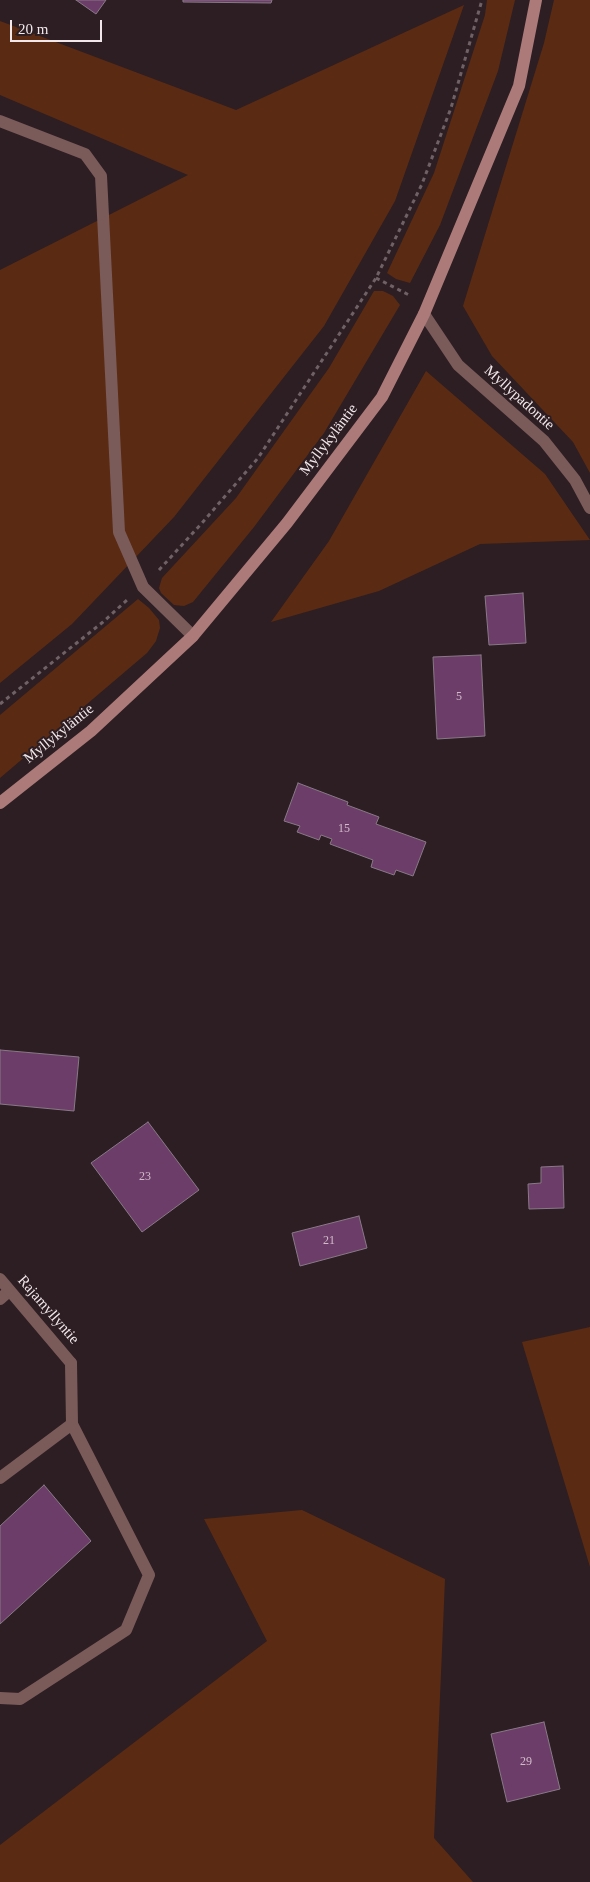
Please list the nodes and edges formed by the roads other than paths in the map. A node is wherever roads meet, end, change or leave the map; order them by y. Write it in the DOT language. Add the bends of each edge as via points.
graph roads {
  1 [pos="536,0"];
  2 [pos="0,121"];
  3 [pos="424,314"];
  4 [pos="590,508"];
  5 [pos="193,636"];
  6 [pos="0,803"];
  7 [pos="0,1279"];
  8 [pos="4,1295"];
  9 [pos="72,1424"];
  10 [pos="0,1478"];
  11 [pos="0,1698"];
  1 -- 3 [label="main road, Myllykyläntie" via="520,86"];
  2 -- 5 [label="street" via="85,154 100,176 119,532 143,587"];
  3 -- 4 [label="street, Myllypadontie" via="458,365 544,441 575,480"];
  3 -- 5 [label="main road, Myllykyläntie" via="382,397 287,523"];
  5 -- 6 [label="main road, Myllykyläntie" via="91,731"];
  7 -- 8 [label="street, Rajamyllyntie"];
  8 -- 9 [label="street, Rajamyllyntie" via="71,1363"];
  9 -- 10 [label="street"];
  9 -- 11 [label="street" via="149,1575 126,1630 20,1699"];
}
